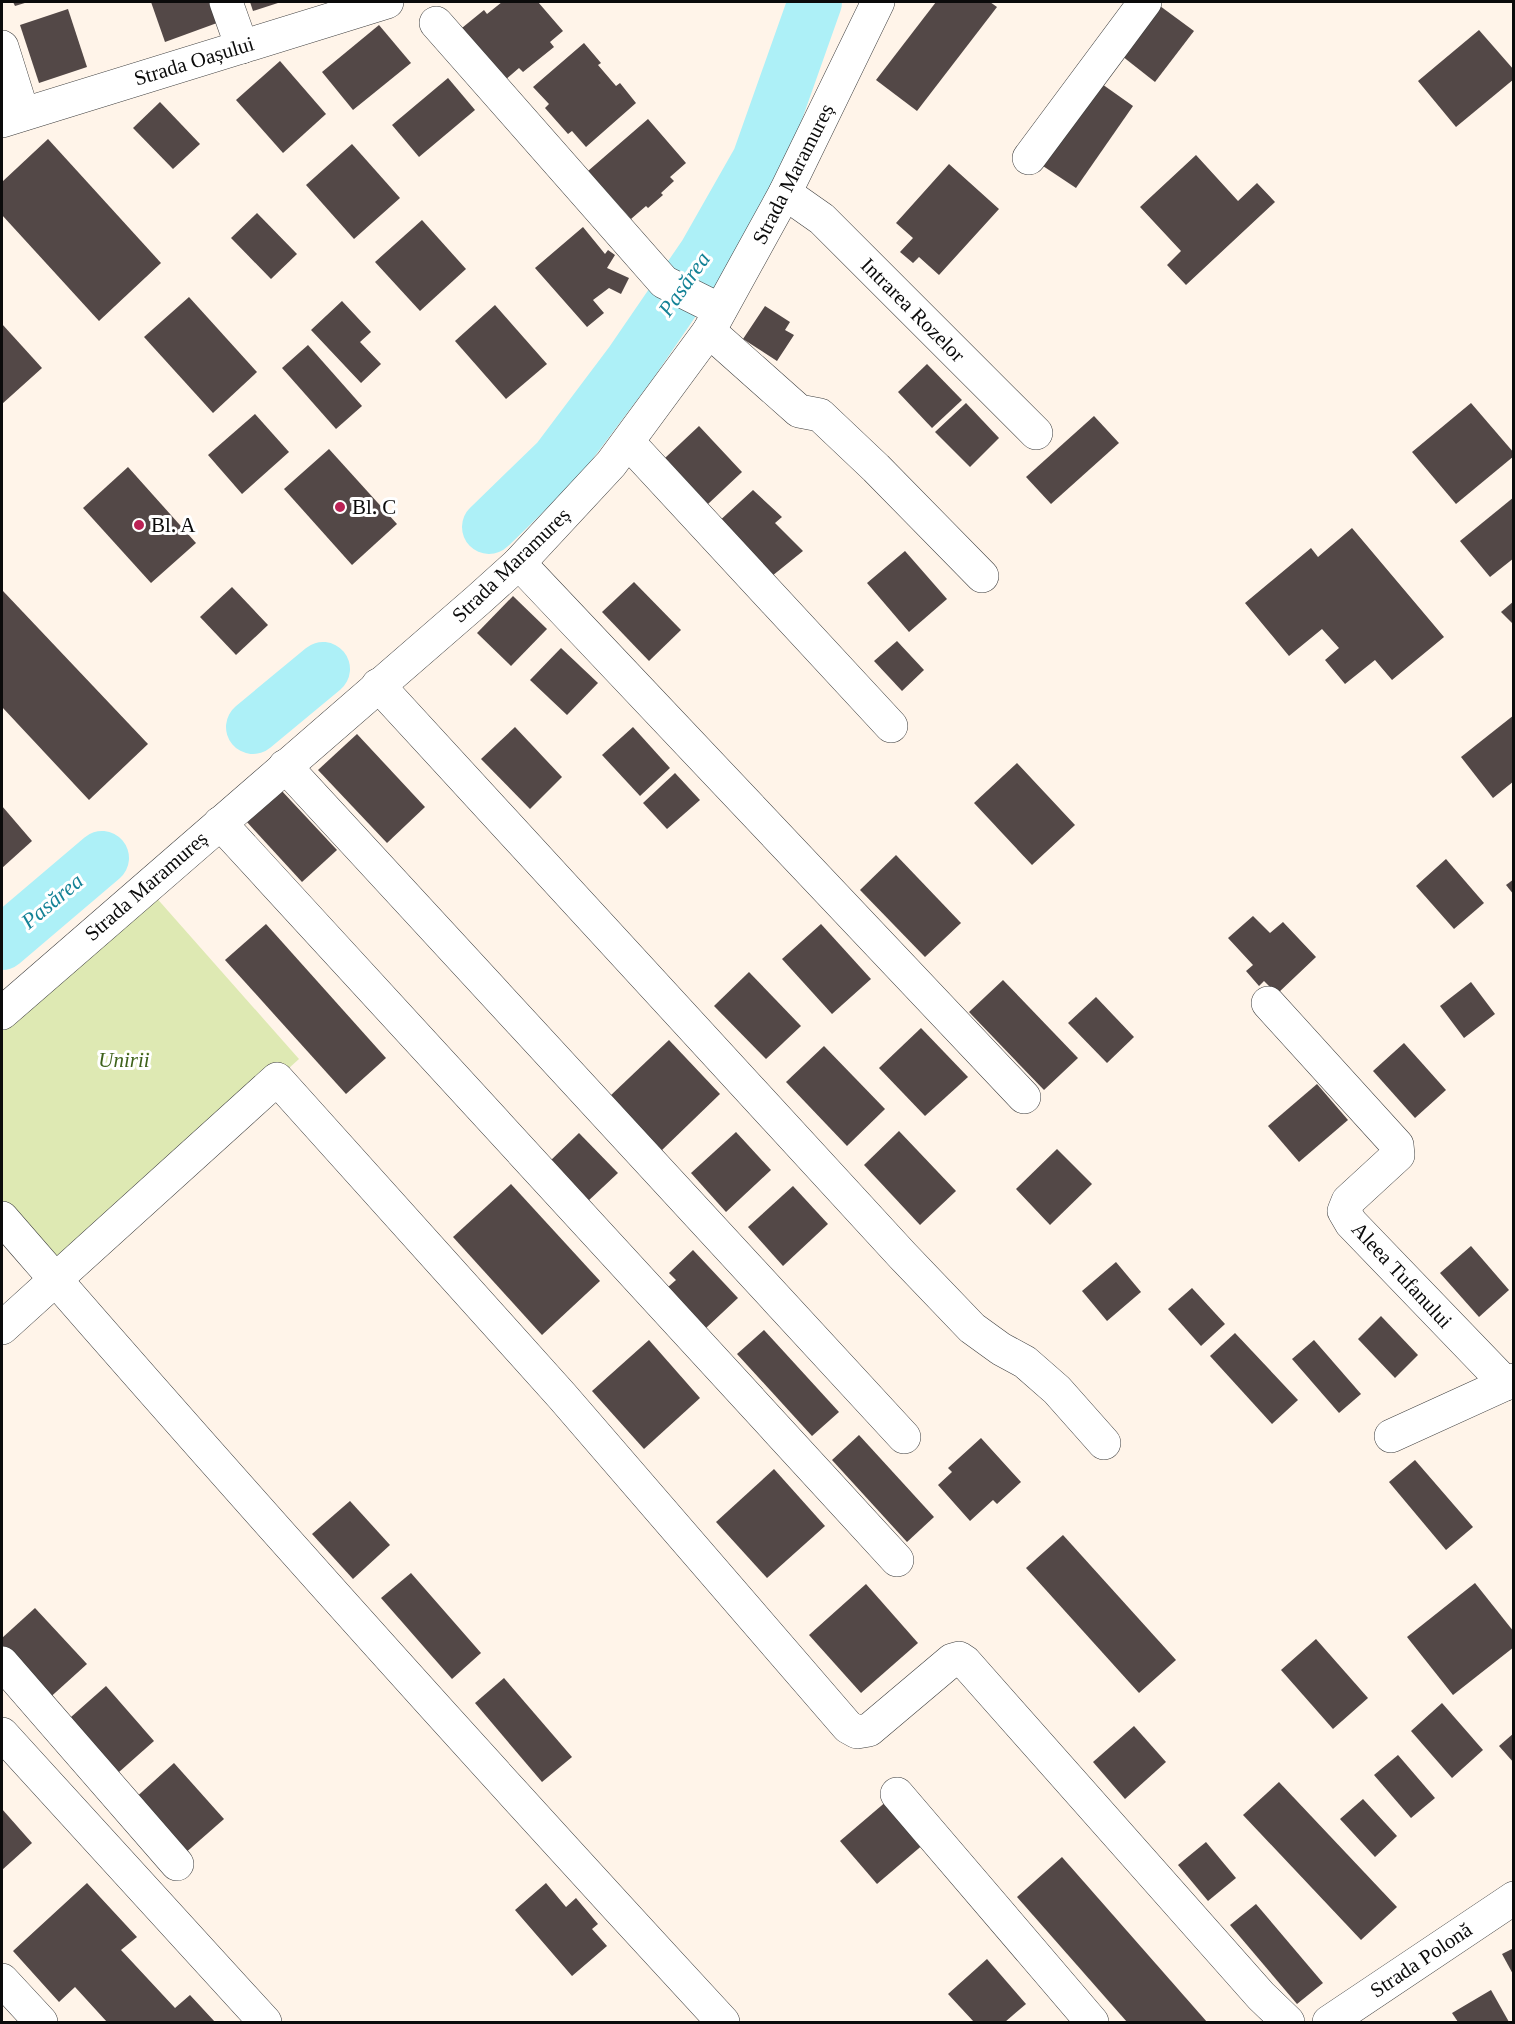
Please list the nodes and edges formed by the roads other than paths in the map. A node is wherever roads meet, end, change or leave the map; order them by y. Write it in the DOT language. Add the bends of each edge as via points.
graph roads {
  1 [pos="226,2"];
  2 [pos="387,2"];
  3 [pos="878,2"];
  4 [pos="1145,2"];
  5 [pos="436,23"];
  6 [pos="242,47"];
  7 [pos="2,48"];
  8 [pos="12,118"];
  9 [pos="1029,158"];
  10 [pos="785,193"];
  11 [pos="715,321"];
  12 [pos="1036,433"];
  13 [pos="628,442"];
  14 [pos="519,563"];
  15 [pos="982,576"];
  16 [pos="378,685"];
  17 [pos="891,726"];
  18 [pos="285,766"];
  19 [pos="220,823"];
  20 [pos="1268,1003"];
  21 [pos="2,1013"];
  22 [pos="1024,1097"];
  23 [pos="2,1218"];
  24 [pos="55,1280"];
  25 [pos="2,1328"];
  26 [pos="1510,1382"];
  27 [pos="1391,1436"];
  28 [pos="904,1437"];
  29 [pos="1104,1443"];
  30 [pos="897,1560"];
  31 [pos="2,1663"];
  32 [pos="2,1734"];
  33 [pos="897,1794"];
  34 [pos="177,1864"];
  35 [pos="1514,1898"];
  36 [pos="2,1980"];
  37 [pos="41,2022"];
  38 [pos="265,2022"];
  39 [pos="723,2022"];
  40 [pos="1092,2022"];
  41 [pos="1288,2022"];
  42 [pos="1329,2022"];
  1 -- 6 [label="street"];
  2 -- 6 [label="street, Strada Oașului"];
  3 -- 10 [label="street, Strada Maramureș"];
  4 -- 9 [label="street"];
  5 -- 11 [label="street" via="664,282"];
  6 -- 8 [label="street, Strada Oașului"];
  7 -- 8 [label="street"];
  10 -- 11 [label="street, Strada Maramureș"];
  10 -- 12 [label="street, Intrarea Rozelor" via="822,219"];
  11 -- 13 [label="street, Strada Maramureș"];
  11 -- 15 [label="street" via="799,411 820,415"];
  13 -- 14 [label="street, Strada Maramureș"];
  13 -- 17 [label="street"];
  14 -- 16 [label="street, Strada Maramureș"];
  14 -- 22 [label="street"];
  16 -- 18 [label="street, Strada Maramureș"];
  16 -- 29 [label="street" via="903,1256 972,1328 1025,1362 1057,1390"];
  18 -- 19 [label="street, Strada Maramureș"];
  18 -- 28 [label="street"];
  19 -- 21 [label="street, Strada Maramureș"];
  19 -- 30 [label="street"];
  20 -- 26 [label="street, Aleea Tufanului" via="1397,1145 1398,1155 1348,1201 1344,1211 1351,1223"];
  23 -- 24 [label="street"];
  24 -- 25 [label="street"];
  24 -- 39 [label="street" via="543,1828"];
  24 -- 41 [label="street" via="277,1079 562,1396 848,1726 857,1732 869,1730 952,1660 965,1662"];
  26 -- 27 [label="street"];
  31 -- 34 [label="street"];
  32 -- 38 [label="street"];
  33 -- 40 [label="street"];
  35 -- 42 [label="street, Strada Polonă"];
  36 -- 37 [label="street"];
}
